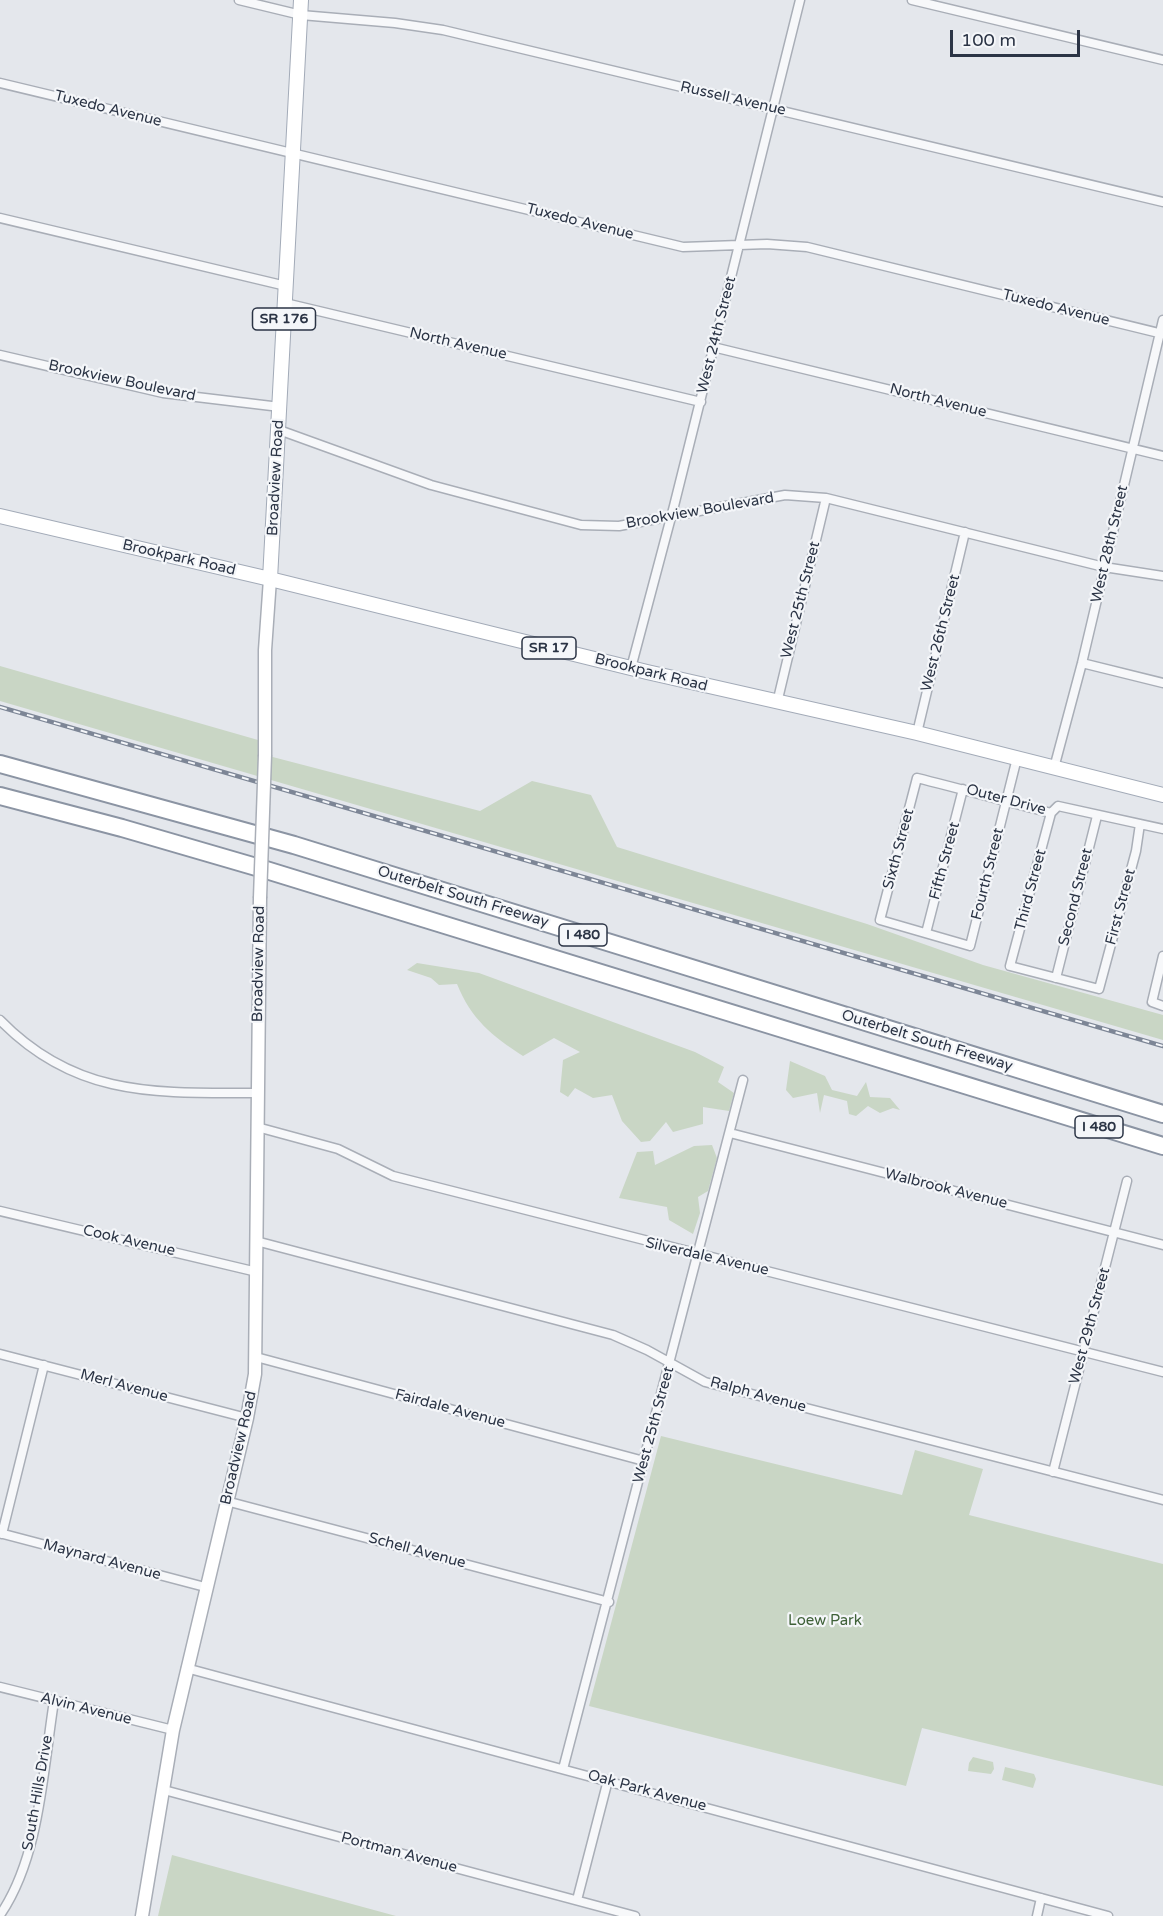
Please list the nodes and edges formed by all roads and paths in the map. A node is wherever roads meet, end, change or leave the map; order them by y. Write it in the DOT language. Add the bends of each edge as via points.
graph roads {
  1 [pos="239,0"];
  2 [pos="301,0"];
  3 [pos="800,0"];
  4 [pos="912,0"];
  5 [pos="301,15"];
  6 [pos="1163,60"];
  7 [pos="0,83"];
  8 [pos="774,109"];
  9 [pos="292,153"];
  10 [pos="1163,202"];
  11 [pos="0,218"];
  12 [pos="740,245"];
  13 [pos="286,286"];
  14 [pos="285,303"];
  15 [pos="1163,320"];
  16 [pos="1161,334"];
  17 [pos="713,347"];
  18 [pos="0,355"];
  19 [pos="700,402"];
  20 [pos="280,407"];
  21 [pos="279,430"];
  22 [pos="1132,449"];
  23 [pos="1163,456"];
  24 [pos="826,498"];
  25 [pos="0,516"];
  26 [pos="672,517"];
  27 [pos="965,532"];
  28 [pos="1104,567"];
  29 [pos="1163,576"];
  30 [pos="270,579"];
  31 [pos="1082,663"];
  32 [pos="631,668"];
  33 [pos="1163,683"];
  34 [pos="777,703"];
  35 [pos="917,733"];
  36 [pos="1017,758"];
  37 [pos="0,764"];
  38 [pos="1054,768"];
  39 [pos="917,778"];
  40 [pos="963,789"];
  41 [pos="1163,795"];
  42 [pos="0,796"];
  43 [pos="0,802"];
  44 [pos="1007,802"];
  45 [pos="63,813"];
  46 [pos="1051,813"];
  47 [pos="1096,816"];
  48 [pos="1140,824"];
  49 [pos="1163,829"];
  50 [pos="926,933"];
  51 [pos="1163,956"];
  52 [pos="1056,978"];
  53 [pos="1163,1005"];
  54 [pos="0,1020"];
  55 [pos="743,1080"];
  56 [pos="1052,1080"];
  57 [pos="257,1093"];
  58 [pos="1163,1103"];
  59 [pos="1036,1108"];
  60 [pos="1163,1114"];
  61 [pos="257,1127"];
  62 [pos="730,1133"];
  63 [pos="1163,1146"];
  64 [pos="1163,1158"];
  65 [pos="1127,1181"];
  66 [pos="0,1211"];
  67 [pos="1114,1232"];
  68 [pos="256,1240"];
  69 [pos="1163,1245"];
  70 [pos="698,1255"];
  71 [pos="257,1272"];
  72 [pos="1083,1351"];
  73 [pos="0,1354"];
  74 [pos="256,1357"];
  75 [pos="670,1363"];
  76 [pos="44,1365"];
  77 [pos="1163,1372"];
  78 [pos="247,1418"];
  79 [pos="644,1461"];
  80 [pos="1053,1472"];
  81 [pos="1163,1500"];
  82 [pos="226,1501"];
  83 [pos="1,1533"];
  84 [pos="205,1587"];
  85 [pos="609,1602"];
  86 [pos="186,1668"];
  87 [pos="0,1687"];
  88 [pos="54,1701"];
  89 [pos="173,1730"];
  90 [pos="563,1768"];
  91 [pos="608,1780"];
  92 [pos="164,1791"];
  93 [pos="1041,1898"];
  94 [pos="577,1900"];
  95 [pos="0,1915"];
  96 [pos="142,1916"];
  97 [pos="635,1916"];
  98 [pos="1036,1916"];
  99 [pos="1108,1916"];
  1 -- 5 [label="street, Russell Avenue"];
  2 -- 5 [label="main road, Broadview Road / SR 176"];
  3 -- 8 [label="street, West 24th Street"];
  4 -- 6 [label="street"];
  5 -- 8 [label="street, Russell Avenue" via="443,30"];
  5 -- 9 [label="main road, Broadview Road / SR 176"];
  7 -- 9 [label="street, Tuxedo Avenue"];
  8 -- 10 [label="street, Russell Avenue"];
  8 -- 12 [label="street, West 24th Street"];
  9 -- 12 [label="street, Tuxedo Avenue" via="683,247"];
  9 -- 13 [label="main road, Broadview Road / SR 176"];
  11 -- 13 [label="street"];
  12 -- 16 [label="street, Tuxedo Avenue" via="807,247"];
  12 -- 17 [label="street, West 24th Street"];
  13 -- 14 [label="main road, Broadview Road / SR 176"];
  14 -- 19 [label="street, North Avenue"];
  14 -- 20 [label="main road, Broadview Road / SR 176"];
  15 -- 16 [label="street, West 28th Street"];
  16 -- 22 [label="street, West 28th Street"];
  17 -- 19 [label="street, West 24th Street"];
  17 -- 22 [label="street, North Avenue"];
  18 -- 20 [label="street, Brookview Boulevard" via="163,393"];
  19 -- 26 [label="street, West 24th Street"];
  20 -- 21 [label="main road, Broadview Road / SR 176"];
  21 -- 26 [label="street, Brookview Boulevard" via="431,485 581,525 619,526"];
  21 -- 30 [label="main road, Broadview Road / SR 176"];
  22 -- 23 [label="street, North Avenue"];
  22 -- 28 [label="street, West 28th Street"];
  24 -- 26 [label="street, Brookview Boulevard" via="785,495"];
  24 -- 27 [label="street, Brookview Boulevard"];
  24 -- 34 [label="street, West 25th Street"];
  25 -- 30 [label="main road, Brookpark Road / SR 17"];
  26 -- 32 [label="street, West 24th Street"];
  27 -- 28 [label="street, Brookview Boulevard"];
  27 -- 35 [label="street, West 26th Street"];
  28 -- 29 [label="street, Brookview Boulevard"];
  28 -- 31 [label="street, West 28th Street"];
  30 -- 32 [label="main road, Brookpark Road / SR 17"];
  30 -- 57 [label="main road, Broadview Road, bridge" via="265,650"];
  31 -- 33 [label="street"];
  31 -- 38 [label="street, West 28th Street"];
  32 -- 34 [label="main road, Brookpark Road / SR 17"];
  34 -- 35 [label="main road, Brookpark Road / SR 17"];
  35 -- 36 [label="main road, Brookpark Road / SR 17"];
  36 -- 38 [label="main road, Brookpark Road / SR 17"];
  36 -- 44 [label="street, Fourth Street"];
  37 -- 56 [label="highway, Outerbelt South Freeway / I 480" via="294,845"];
  38 -- 41 [label="main road, Brookpark Road / SR 17"];
  39 -- 40 [label="street, Outer Drive"];
  39 -- 50 [label="street, Sixth Street" via="880,920"];
  40 -- 44 [label="street, Outer Drive"];
  40 -- 50 [label="street, Fifth Street"];
  42 -- 45 [label="highway, I 480"];
  43 -- 45 [label="highway"];
  44 -- 46 [label="street, Outer Drive"];
  44 -- 50 [label="street, Fourth Street" via="970,946"];
  45 -- 59 [label="highway, I 480" via="262,869"];
  46 -- 47 [label="street, Outer Drive" via="1059,806"];
  46 -- 52 [label="street, Third Street" via="1010,966"];
  47 -- 48 [label="street, Outer Drive"];
  47 -- 52 [label="street, Second Street"];
  48 -- 49 [label="street, Outer Drive"];
  48 -- 52 [label="street, First Street" via="1099,989"];
  51 -- 53 [label="street" via="1152,1002"];
  54 -- 57 [label="street" via="59,1066 117,1086 145,1092"];
  55 -- 62 [label="street, West 25th Street"];
  56 -- 58 [label="highway"];
  56 -- 60 [label="highway, Outerbelt South Freeway / I 480"];
  57 -- 61 [label="main road, Broadview Road"];
  59 -- 63 [label="highway, I 480"];
  59 -- 64 [label="highway" via="1100,1138"];
  61 -- 68 [label="main road, Broadview Road"];
  61 -- 70 [label="street, Silverdale Avenue" via="338,1149 393,1176"];
  62 -- 67 [label="street, Walbrook Avenue"];
  62 -- 70 [label="street, West 25th Street"];
  65 -- 67 [label="street, West 29th Street"];
  66 -- 71 [label="street, Cook Avenue"];
  67 -- 69 [label="street, Walbrook Avenue"];
  67 -- 72 [label="street, West 29th Street"];
  68 -- 71 [label="main road, Broadview Road"];
  68 -- 75 [label="street, Ralph Avenue" via="613,1335"];
  70 -- 72 [label="street, Silverdale Avenue"];
  70 -- 75 [label="street, West 25th Street"];
  71 -- 74 [label="main road, Broadview Road"];
  72 -- 77 [label="street, Silverdale Avenue"];
  72 -- 80 [label="street, West 29th Street"];
  73 -- 76 [label="street, Merl Avenue"];
  74 -- 78 [label="main road, Broadview Road"];
  74 -- 79 [label="street, Fairdale Avenue"];
  75 -- 79 [label="street, West 25th Street"];
  75 -- 80 [label="street, Ralph Avenue" via="705,1382"];
  76 -- 78 [label="street, Merl Avenue"];
  76 -- 83 [label="street"];
  78 -- 82 [label="main road, Broadview Road"];
  79 -- 85 [label="street, West 25th Street"];
  80 -- 81 [label="street, Ralph Avenue"];
  82 -- 84 [label="main road, Broadview Road"];
  82 -- 85 [label="street, Schell Avenue"];
  83 -- 84 [label="street, Maynard Avenue"];
  84 -- 86 [label="main road, Broadview Road"];
  85 -- 90 [label="street, West 25th Street"];
  86 -- 89 [label="main road, Broadview Road"];
  86 -- 90 [label="street, Oak Park Avenue"];
  87 -- 88 [label="street, Alvin Avenue"];
  88 -- 89 [label="street, Alvin Avenue"];
  88 -- 95 [label="street, South Hills Drive" via="30,1849"];
  89 -- 92 [label="main road, Broadview Road"];
  90 -- 91 [label="street, Oak Park Avenue"];
  91 -- 93 [label="street, Oak Park Avenue"];
  91 -- 94 [label="street"];
  92 -- 94 [label="street, Portman Avenue"];
  92 -- 96 [label="main road, Broadview Road"];
  93 -- 98 [label="street"];
  93 -- 99 [label="street, Oak Park Avenue"];
  94 -- 97 [label="street, Portman Avenue"];
}
